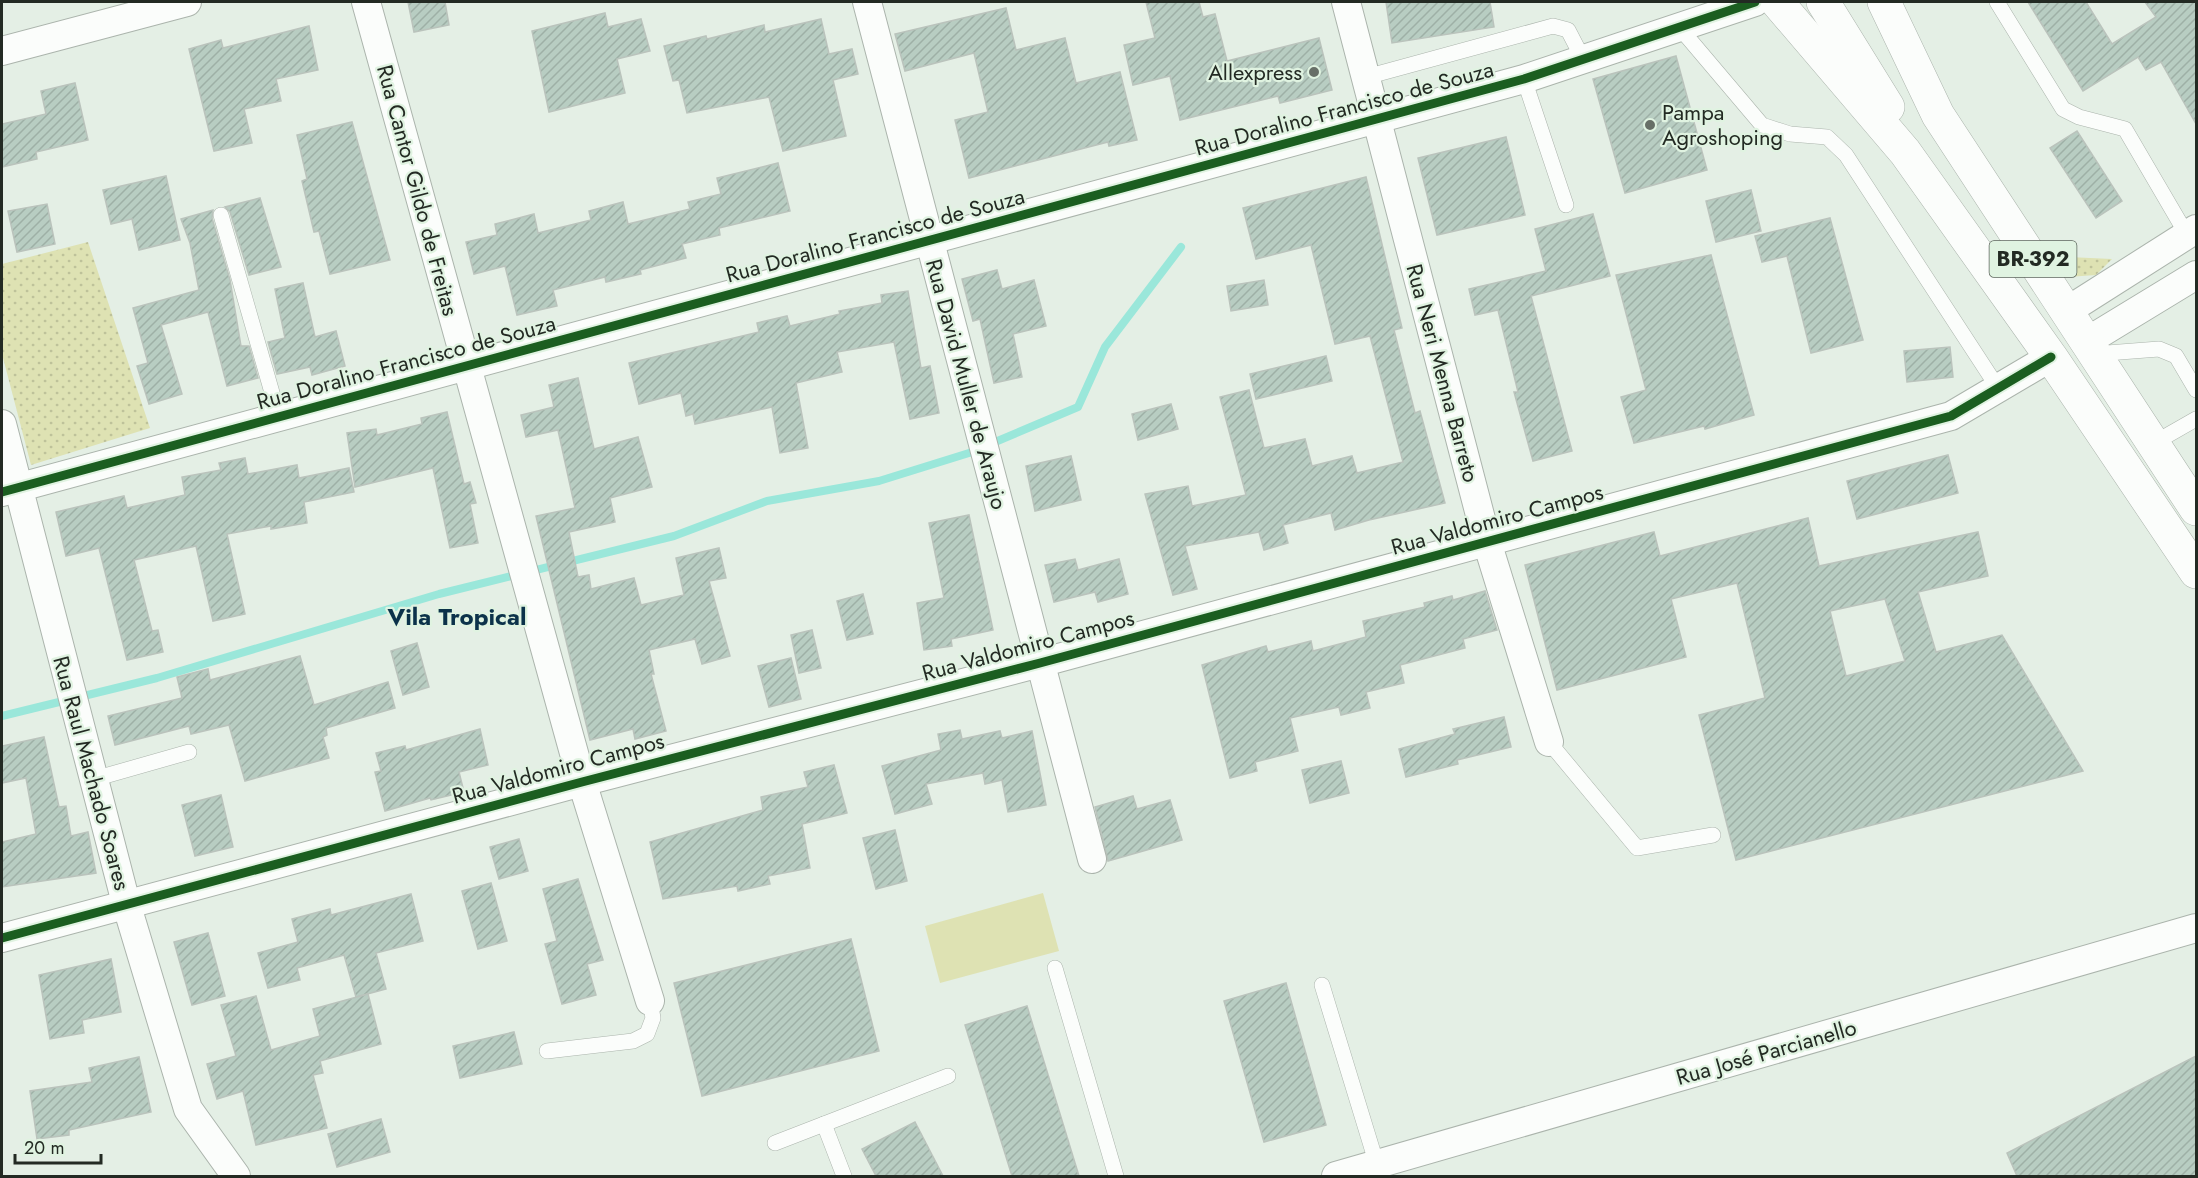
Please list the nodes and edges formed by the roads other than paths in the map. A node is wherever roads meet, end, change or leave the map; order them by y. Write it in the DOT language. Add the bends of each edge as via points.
graph roads {
  1 [pos="188,2"];
  2 [pos="366,2"];
  3 [pos="867,2"];
  4 [pos="1346,2"];
  5 [pos="1755,2"];
  6 [pos="1777,2"];
  7 [pos="1823,2"];
  8 [pos="1884,2"];
  9 [pos="1997,2"];
  10 [pos="1679,27"];
  11 [pos="2,51"];
  12 [pos="1583,59"];
  13 [pos="1366,77"];
  14 [pos="1524,79"];
  15 [pos="1376,119"];
  16 [pos="1566,205"];
  17 [pos="221,215"];
  18 [pos="2193,239"];
  19 [pos="930,240"];
  20 [pos="1980,257"];
  21 [pos="2192,278"];
  22 [pos="2067,311"];
  23 [pos="2090,348"];
  24 [pos="2051,357"];
  25 [pos="467,366"];
  26 [pos="1998,388"];
  27 [pos="2196,390"];
  28 [pos="279,417"];
  29 [pos="2196,419"];
  30 [pos="2,424"];
  31 [pos="2154,443"];
  32 [pos="10,490"];
  33 [pos="2196,509"];
  34 [pos="1487,542"];
  35 [pos="2196,572"];
  36 [pos="1040,663"];
  37 [pos="1550,742"];
  38 [pos="189,752"];
  39 [pos="94,779"];
  40 [pos="582,782"];
  41 [pos="1713,835"];
  42 [pos="1092,859"];
  43 [pos="126,903"];
  44 [pos="2196,928"];
  45 [pos="2,938"];
  46 [pos="1055,968"];
  47 [pos="1322,985"];
  48 [pos="650,1000"];
  49 [pos="547,1051"];
  50 [pos="948,1076"];
  51 [pos="824,1124"];
  52 [pos="775,1143"];
  53 [pos="1377,1165"];
  54 [pos="236,1176"];
  55 [pos="844,1176"];
  56 [pos="1116,1176"];
  57 [pos="1336,1176"];
  1 -- 11 [label="street"];
  2 -- 25 [label="street, Rua Cantor Gildo de Freitas"];
  3 -- 19 [label="street, Rua David Muller de Araujo"];
  4 -- 13 [label="street, Rua Neri Menna Barreto"];
  5 -- 10 [label="street, Rua Doralino Francisco de Souza"];
  6 -- 20 [label="highway, BR-392" via="1905,152"];
  7 -- 20 [label="highway, BR-392 / BR-392"];
  8 -- 22 [label="highway, BR-392" via="1938,115"];
  9 -- 18 [label="lane" via="2063,109 2125,129"];
  10 -- 12 [label="street, Rua Doralino Francisco de Souza"];
  10 -- 26 [label="lane" via="1762,125 1790,134 1827,137 1846,154"];
  12 -- 13 [label="lane" via="1568,30 1553,26"];
  12 -- 14 [label="street, Rua Doralino Francisco de Souza"];
  13 -- 15 [label="street, Rua Neri Menna Barreto"];
  14 -- 15 [label="street, Rua Doralino Francisco de Souza"];
  14 -- 16 [label="lane"];
  15 -- 19 [label="street, Rua Doralino Francisco de Souza"];
  15 -- 34 [label="street, Rua Neri Menna Barreto"];
  17 -- 28 [label="lane"];
  18 -- 21 [label="street"];
  18 -- 22 [label="street"];
  19 -- 25 [label="street, Rua Doralino Francisco de Souza"];
  19 -- 36 [label="street, Rua David Muller de Araujo"];
  20 -- 24 [label="highway, BR-392"];
  21 -- 23 [label="street"];
  22 -- 23 [label="highway, BR-392"];
  23 -- 27 [label="lane" via="2158,349 2176,356"];
  23 -- 31 [label="highway, BR-392"];
  24 -- 26 [label="street, Rua Valdomiro Campos"];
  24 -- 35 [label="highway, BR-392"];
  25 -- 28 [label="street, Rua Doralino Francisco de Souza"];
  25 -- 40 [label="street, Rua Cantor Gildo de Freitas"];
  26 -- 34 [label="street, Rua Valdomiro Campos" via="1951,416"];
  28 -- 32 [label="street, Rua Doralino Francisco de Souza"];
  29 -- 31 [label="lane"];
  30 -- 32 [label="street, Rua Raul Machado Soares"];
  31 -- 33 [label="highway, BR-392"];
  32 -- 39 [label="street, Rua Raul Machado Soares"];
  34 -- 36 [label="street, Rua Valdomiro Campos"];
  34 -- 37 [label="street, Rua Neri Menna Barreto"];
  36 -- 40 [label="street, Rua Valdomiro Campos"];
  36 -- 42 [label="street, Rua David Muller de Araujo"];
  37 -- 41 [label="lane" via="1637,848"];
  38 -- 39 [label="lane"];
  39 -- 43 [label="street, Rua Raul Machado Soares"];
  40 -- 43 [label="street, Rua Valdomiro Campos"];
  40 -- 48 [label="street, Rua Cantor Gildo de Freitas"];
  43 -- 45 [label="street, Rua Valdomiro Campos"];
  43 -- 54 [label="street, Rua Raul Machado Soares" via="188,1109"];
  44 -- 53 [label="street, Rua José Parcianello"];
  46 -- 56 [label="lane"];
  47 -- 53 [label="lane"];
  48 -- 49 [label="lane" via="653,1018 647,1034 633,1041"];
  50 -- 51 [label="lane"];
  51 -- 52 [label="lane"];
  51 -- 55 [label="lane"];
  53 -- 57 [label="street, Rua José Parcianello"];
}
